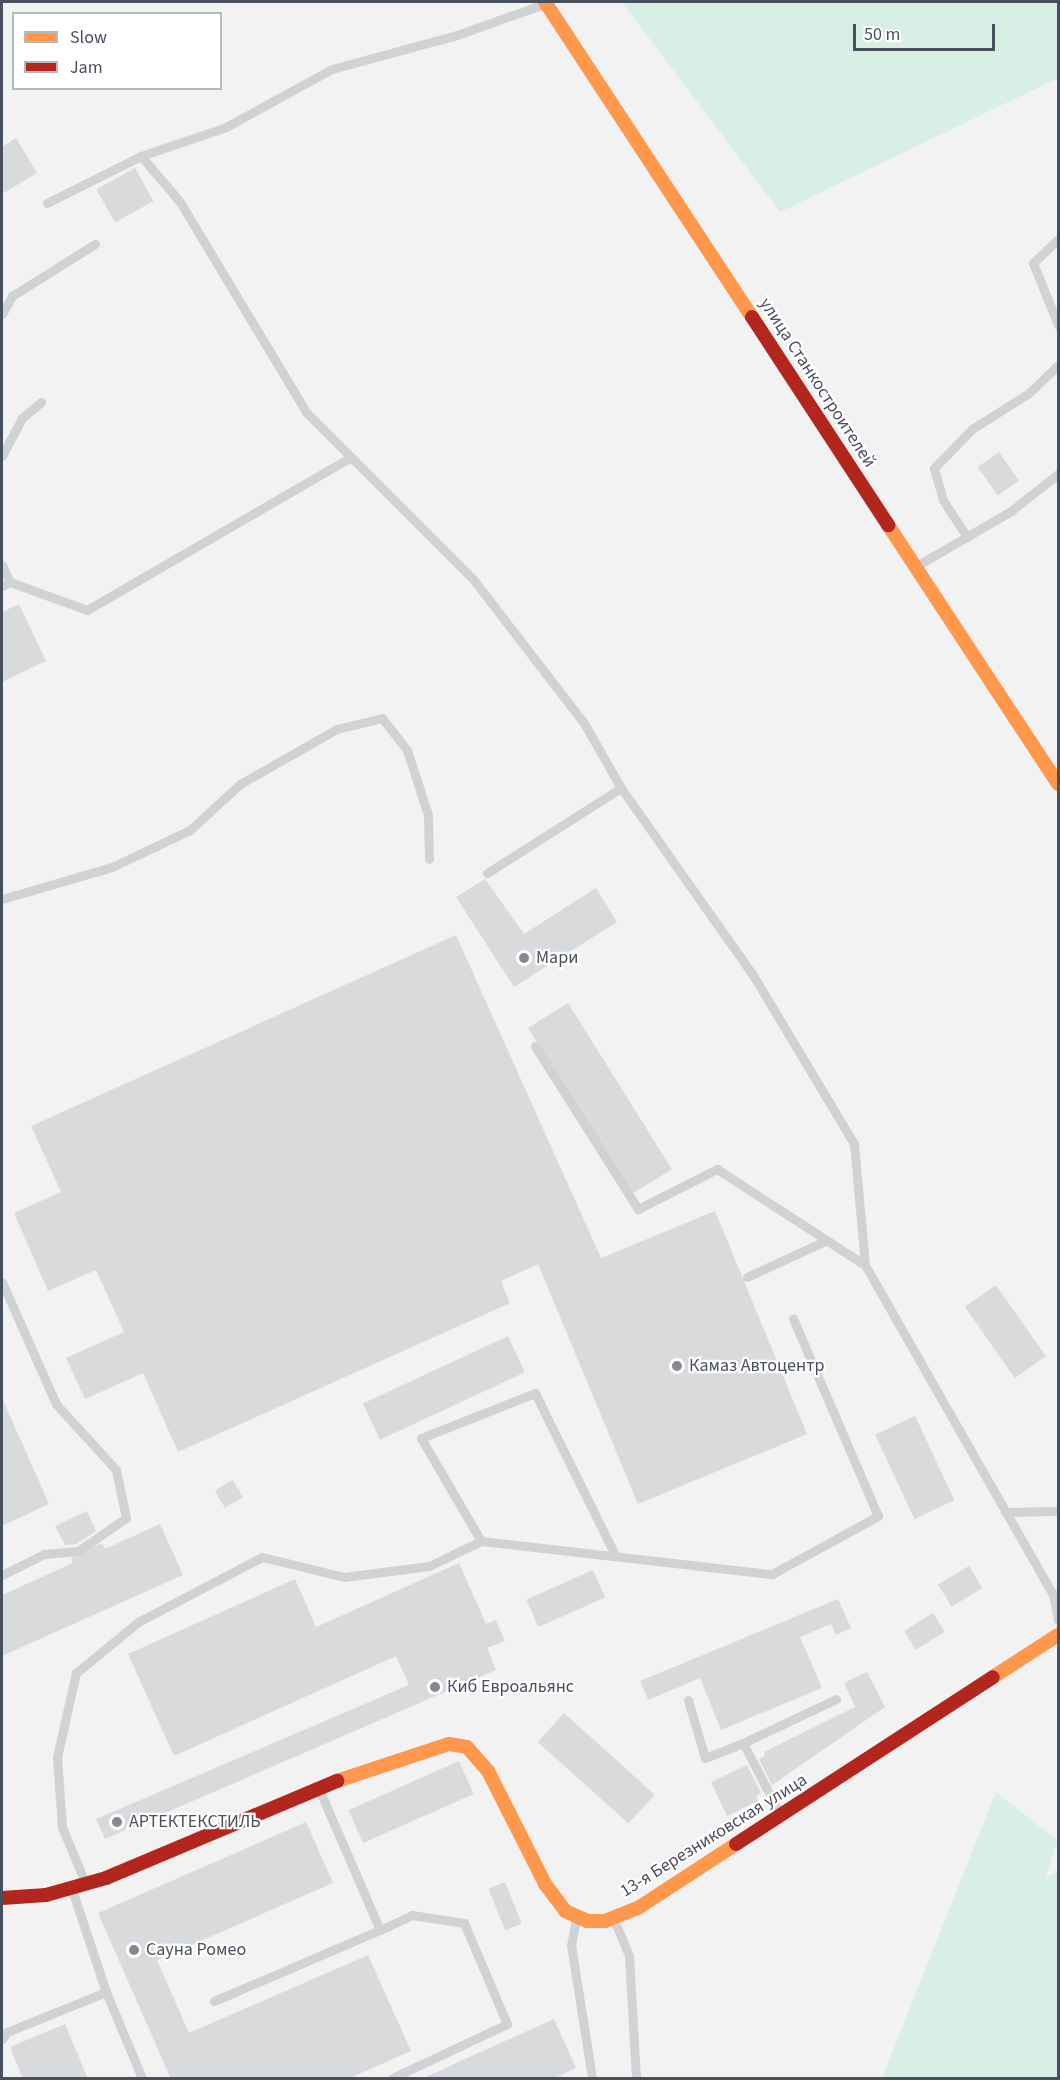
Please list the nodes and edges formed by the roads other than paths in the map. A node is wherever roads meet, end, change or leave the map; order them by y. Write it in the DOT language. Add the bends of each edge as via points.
graph roads {
  1 [pos="545,2"];
  2 [pos="141,156"];
  3 [pos="47,203"];
  4 [pos="1059,239"];
  5 [pos="95,244"];
  6 [pos="2,314"];
  7 [pos="1059,325"];
  8 [pos="1059,365"];
  9 [pos="41,402"];
  10 [pos="2,456"];
  11 [pos="351,457"];
  12 [pos="1059,474"];
  13 [pos="967,537"];
  14 [pos="2,565"];
  15 [pos="916,566"];
  16 [pos="6,584"];
  17 [pos="1059,784"];
  18 [pos="621,788"];
  19 [pos="429,859"];
  20 [pos="487,873"];
  21 [pos="2,899"];
  22 [pos="535,1046"];
  23 [pos="826,1240"];
  24 [pos="865,1265"];
  25 [pos="747,1277"];
  26 [pos="2,1282"];
  27 [pos="793,1319"];
  28 [pos="1059,1511"];
  29 [pos="1005,1512"];
  30 [pos="481,1541"];
  31 [pos="615,1555"];
  32 [pos="2,1575"];
  33 [pos="1059,1620"];
  34 [pos="1059,1635"];
  35 [pos="836,1699"];
  36 [pos="688,1700"];
  37 [pos="743,1743"];
  38 [pos="318,1787"];
  39 [pos="781,1816"];
  40 [pos="86,1884"];
  41 [pos="72,1889"];
  42 [pos="2,1898"];
  43 [pos="576,1918"];
  44 [pos="614,1918"];
  45 [pos="380,1930"];
  46 [pos="105,1992"];
  47 [pos="214,2001"];
  48 [pos="2,2039"];
  49 [pos="142,2079"];
  50 [pos="392,2079"];
  51 [pos="592,2079"];
  52 [pos="636,2079"];
  1 -- 2 [label="lane" via="457,35 332,69 226,127"];
  1 -- 15 [label="street, улица Станкостроителей"];
  2 -- 3 [label="lane"];
  2 -- 11 [label="lane" via="180,202 306,412"];
  4 -- 7 [label="lane" via="1033,263"];
  5 -- 6 [label="lane" via="12,296"];
  8 -- 13 [label="lane" via="1029,393 972,429 934,468 943,500"];
  9 -- 10 [label="lane" via="22,418"];
  11 -- 16 [label="lane" via="87,610"];
  11 -- 18 [label="lane" via="473,579 584,723"];
  12 -- 13 [label="lane" via="1011,511"];
  13 -- 15 [label="lane"];
  14 -- 16 [label="lane"];
  15 -- 17 [label="street, улица Станкостроителей"];
  18 -- 20 [label="lane"];
  18 -- 24 [label="lane" via="753,975 854,1144"];
  19 -- 21 [label="lane" via="428,815 407,750 382,718 337,729 240,784 190,830 122,863"];
  22 -- 23 [label="lane" via="638,1209 717,1169"];
  23 -- 24 [label="lane"];
  23 -- 25 [label="lane"];
  24 -- 29 [label="lane"];
  26 -- 32 [label="lane" via="56,1404 116,1470 126,1518 78,1551 44,1554"];
  27 -- 31 [label="lane" via="878,1516 772,1574"];
  28 -- 29 [label="lane"];
  29 -- 33 [label="lane" via="1053,1594"];
  30 -- 31 [label="lane"];
  30 -- 31 [label="lane" via="421,1438 535,1393"];
  30 -- 40 [label="lane" via="429,1566 344,1577 262,1557 138,1622 76,1673 57,1757 62,1827"];
  34 -- 39 [label="street, 13-я Березниковская улица"];
  35 -- 37 [label="lane"];
  36 -- 37 [label="lane" via="705,1758"];
  37 -- 39 [label="lane"];
  38 -- 40 [label="street"];
  38 -- 43 [label="street" via="428,1748 449,1744 467,1747 488,1771 555,1900"];
  38 -- 45 [label="lane"];
  39 -- 44 [label="street, 13-я Березниковская улица"];
  40 -- 41 [label="street"];
  41 -- 42 [label="street"];
  41 -- 46 [label="lane"];
  43 -- 44 [label="street, 13-я Березниковская улица"];
  43 -- 51 [label="lane" via="571,1945"];
  44 -- 52 [label="lane" via="629,1956"];
  45 -- 47 [label="lane"];
  45 -- 50 [label="lane" via="412,1915 464,1923 507,2024"];
  46 -- 48 [label="lane" via="8,2032"];
  46 -- 49 [label="lane"];
}
